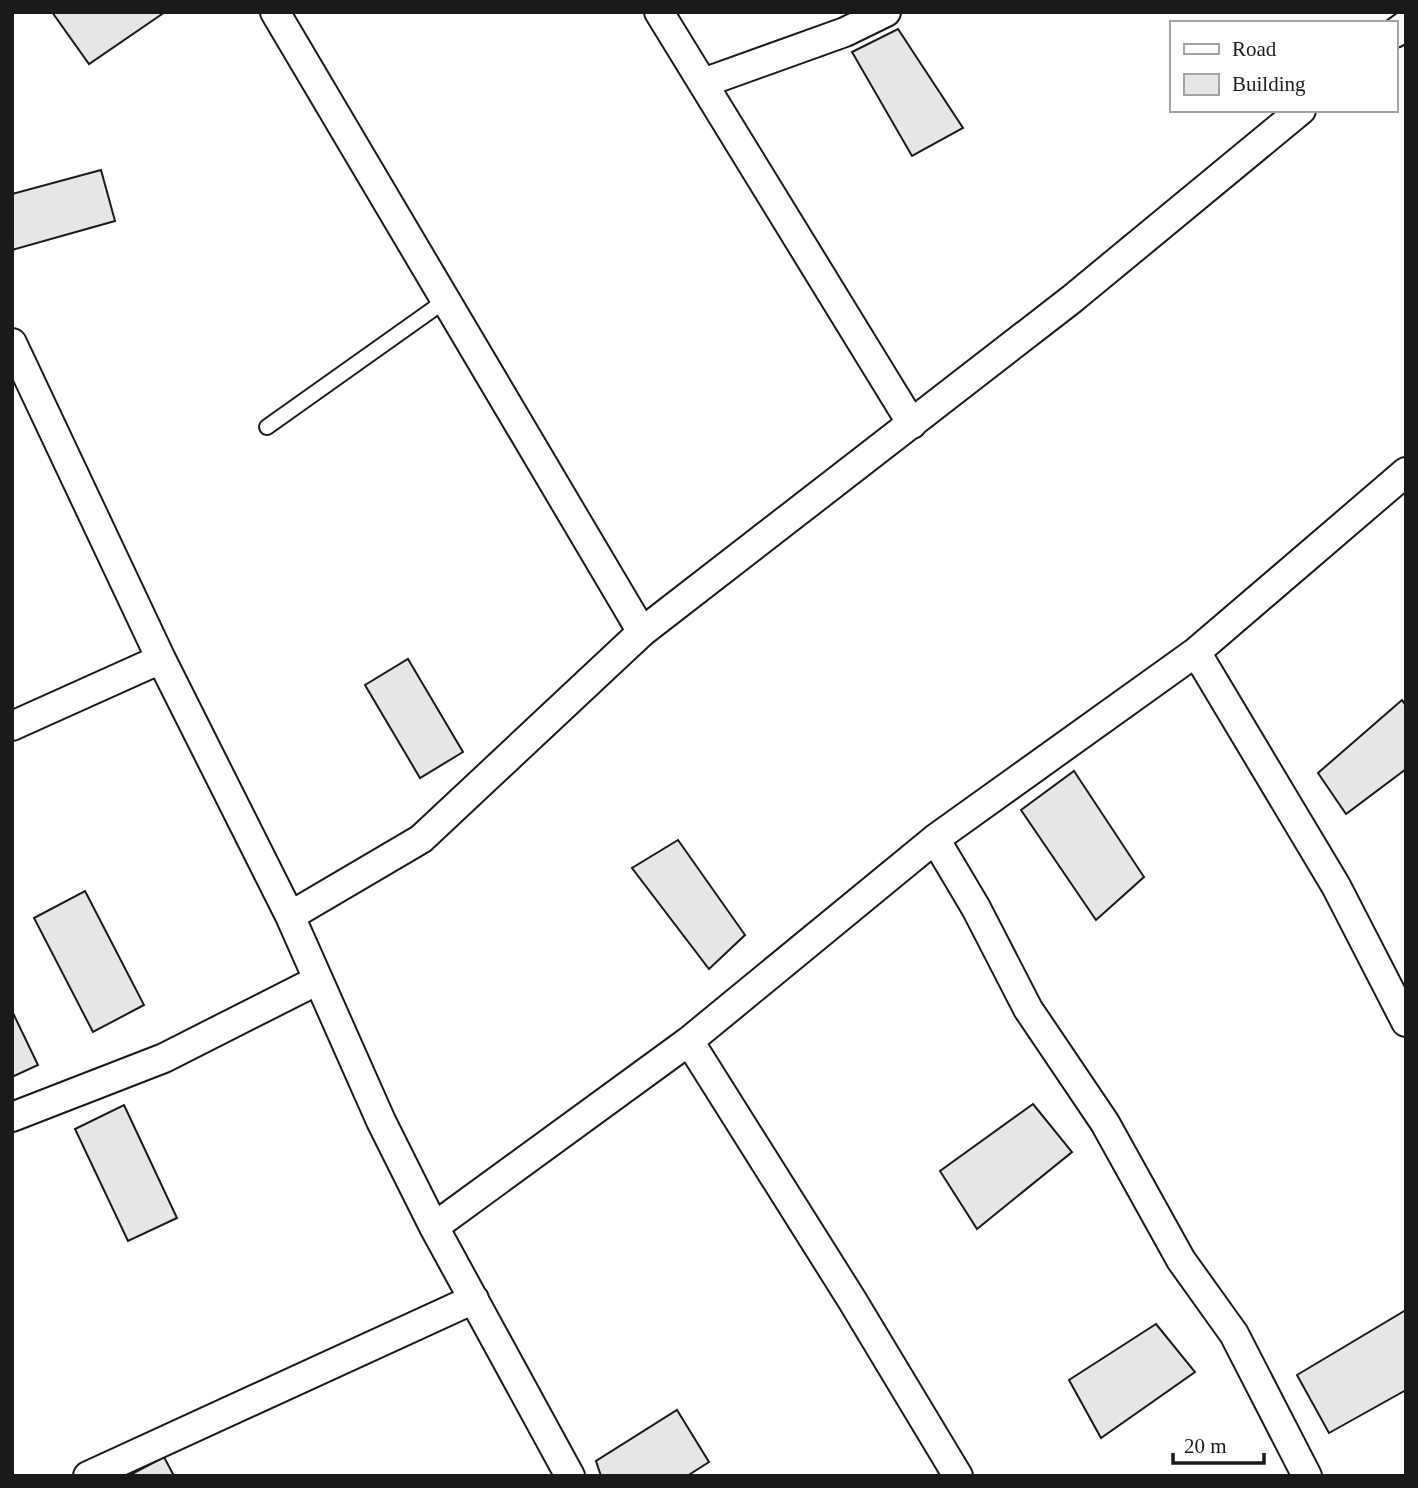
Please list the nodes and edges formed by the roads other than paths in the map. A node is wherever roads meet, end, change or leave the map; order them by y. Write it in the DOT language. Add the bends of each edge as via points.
graph roads {
  1 [pos="275,12"];
  2 [pos="659,12"];
  3 [pos="886,12"];
  4 [pos="703,83"];
  5 [pos="1299,112"];
  6 [pos="446,300"];
  7 [pos="13,345"];
  8 [pos="912,424"];
  9 [pos="267,427"];
  10 [pos="1406,472"];
  11 [pos="642,632"];
  12 [pos="1196,652"];
  13 [pos="161,659"];
  14 [pos="12,726"];
  15 [pos="935,839"];
  16 [pos="290,916"];
  17 [pos="318,980"];
  18 [pos="1406,1022"];
  19 [pos="689,1041"];
  20 [pos="12,1117"];
  21 [pos="435,1227"];
  22 [pos="474,1299"];
  23 [pos="88,1476"];
  24 [pos="570,1476"];
  25 [pos="958,1476"];
  26 [pos="1307,1476"];
  1 -- 6 [label="street"];
  2 -- 4 [label="street"];
  3 -- 4 [label="street" via="845,32"];
  4 -- 8 [label="street"];
  5 -- 8 [label="street"];
  6 -- 9 [label="lane"];
  6 -- 11 [label="street"];
  7 -- 13 [label="street"];
  8 -- 11 [label="street"];
  10 -- 12 [label="street"];
  11 -- 16 [label="street" via="421,839"];
  12 -- 15 [label="street"];
  12 -- 18 [label="street" via="1336,886"];
  13 -- 14 [label="street"];
  13 -- 16 [label="street"];
  15 -- 19 [label="street"];
  15 -- 26 [label="street" via="1028,1009 1105,1123 1181,1260 1234,1334"];
  16 -- 17 [label="street"];
  17 -- 20 [label="street" via="164,1058"];
  17 -- 21 [label="street"];
  19 -- 21 [label="street"];
  19 -- 25 [label="street"];
  21 -- 22 [label="street"];
  22 -- 23 [label="street"];
  22 -- 24 [label="street"];
}
